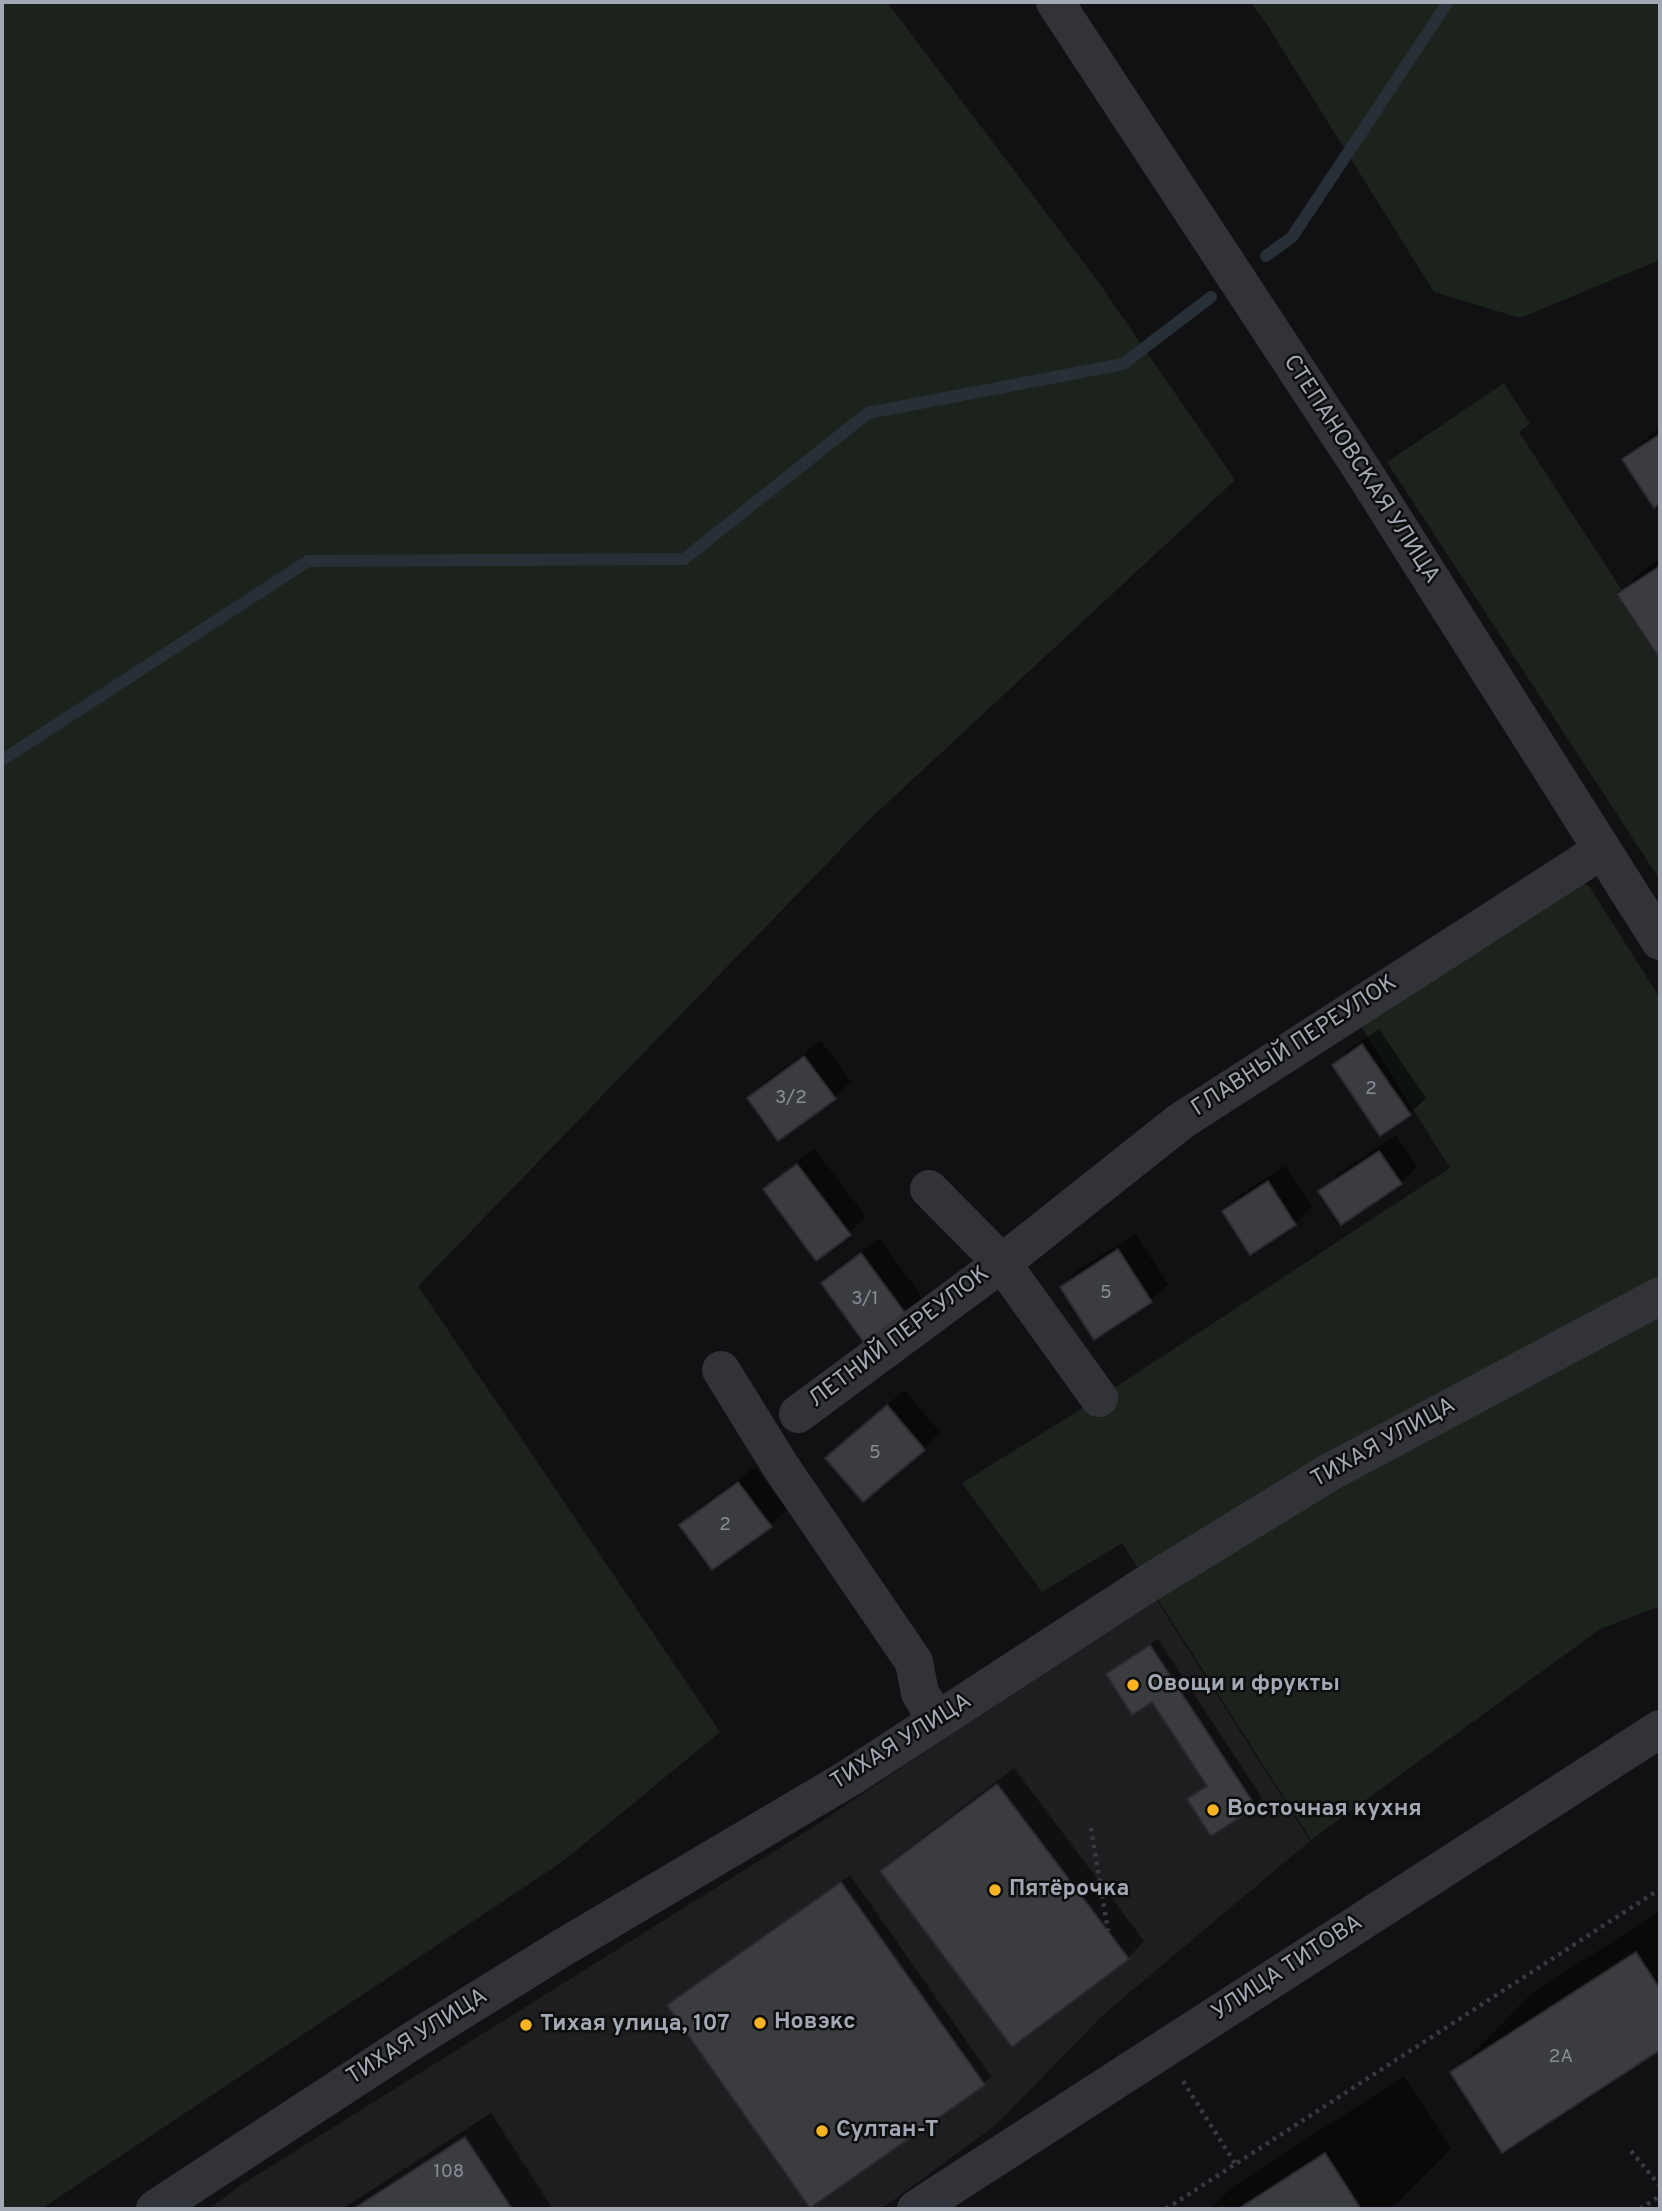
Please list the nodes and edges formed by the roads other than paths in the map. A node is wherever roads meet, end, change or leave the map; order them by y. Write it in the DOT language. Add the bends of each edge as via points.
graph roads {
  1 [pos="1055,2"];
  2 [pos="1602,850"];
  3 [pos="1660,941"];
  4 [pos="929,1189"];
  5 [pos="1002,1263"];
  6 [pos="1660,1296"];
  7 [pos="721,1370"];
  8 [pos="1099,1398"];
  9 [pos="798,1414"];
  10 [pos="936,1720"];
  11 [pos="1660,1729"];
  12 [pos="155,2209"];
  13 [pos="916,2209"];
  1 -- 2 [label="street, СТЕПАНОВСКАЯ УЛИЦА" via="1361,468"];
  2 -- 3 [label="street, СТЕПАНОВСКАЯ УЛИЦА"];
  2 -- 5 [label="street, ГЛАВНЫЙ ПЕРЕУЛОК" via="1181,1121"];
  4 -- 5 [label="street"];
  5 -- 8 [label="street"];
  5 -- 9 [label="street, ЛЕТНИЙ ПЕРЕУЛОК"];
  6 -- 10 [label="street, ТИХАЯ УЛИЦА" via="1330,1472"];
  7 -- 10 [label="street" via="914,1662 920,1693"];
  10 -- 12 [label="street, ТИХАЯ УЛИЦА" via="849,1778 486,1995"];
  11 -- 13 [label="street, УЛИЦА ТИТОВА"];
}
